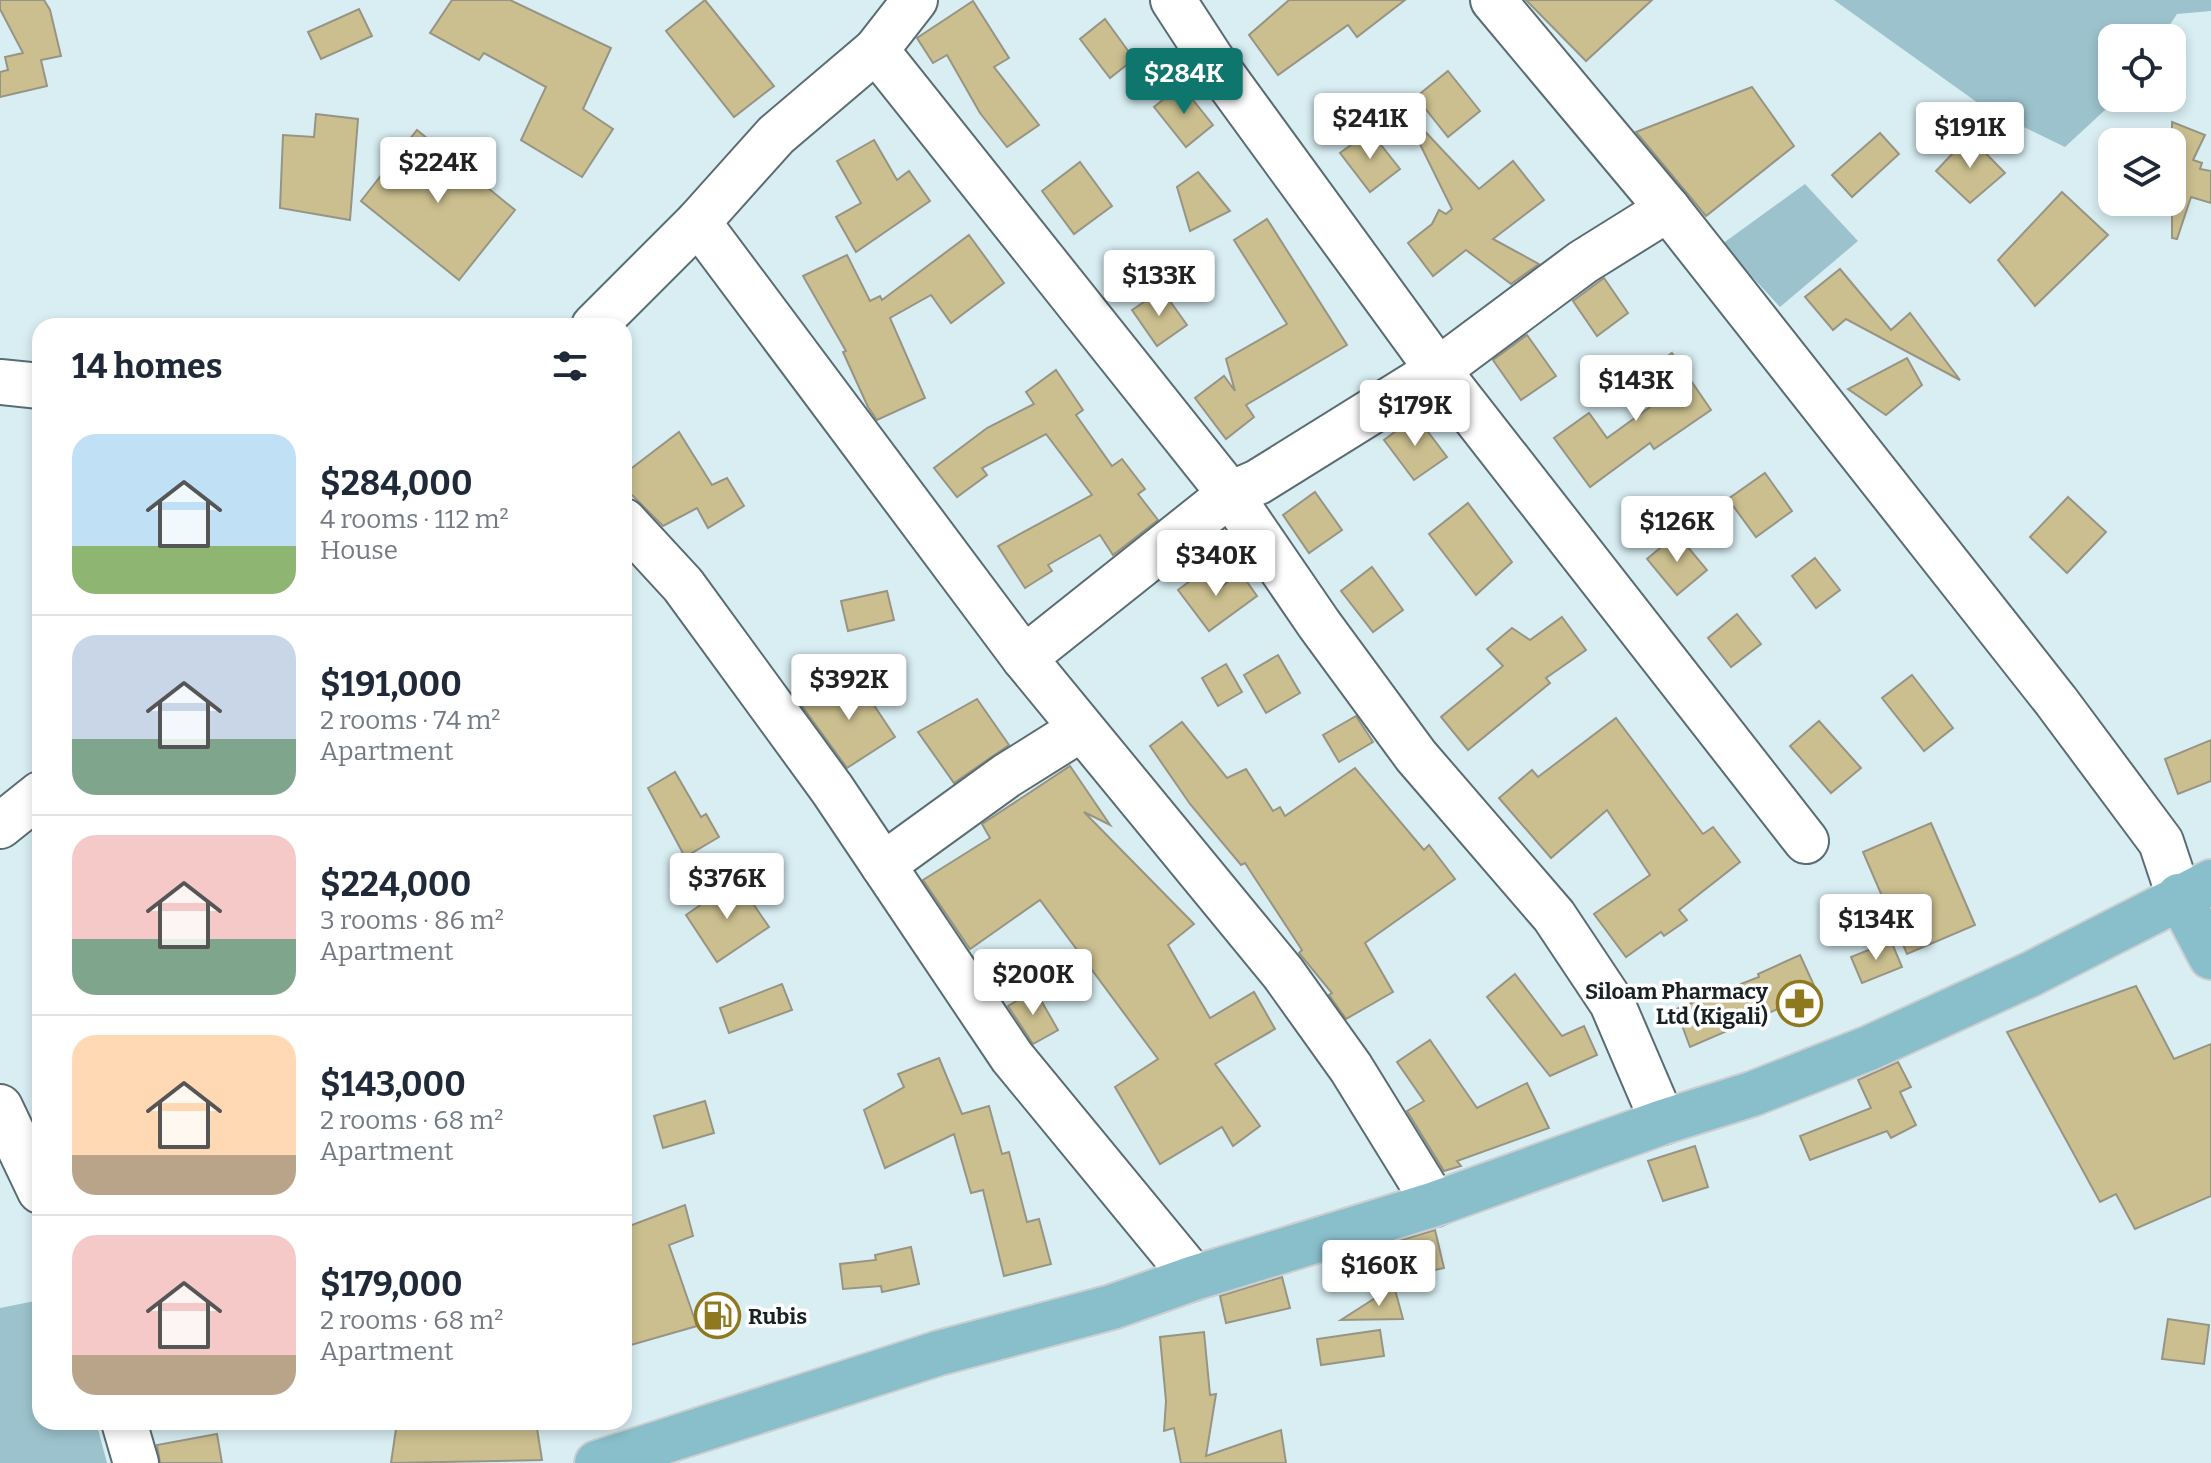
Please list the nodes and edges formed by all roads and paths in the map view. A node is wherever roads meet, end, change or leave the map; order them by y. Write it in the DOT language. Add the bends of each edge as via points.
graph roads {
  1 [pos="915,0"];
  2 [pos="1173,0"];
  3 [pos="1493,0"];
  4 [pos="876,50"];
  5 [pos="1668,209"];
  6 [pos="698,222"];
  7 [pos="602,318"];
  8 [pos="1438,370"];
  9 [pos="0,382"];
  10 [pos="32,385"];
  11 [pos="1230,494"];
  12 [pos="632,530"];
  13 [pos="1024,658"];
  14 [pos="1081,729"];
  15 [pos="32,800"];
  16 [pos="0,826"];
  17 [pos="1806,841"];
  18 [pos="883,865"];
  19 [pos="2195,889"];
  20 [pos="2211,957"];
  21 [pos="0,1107"];
  22 [pos="1663,1122"];
  23 [pos="32,1174"];
  24 [pos="1435,1204"];
  25 [pos="1194,1278"];
  26 [pos="126,1430"];
  27 [pos="622,1460"];
  28 [pos="136,1463"];
  1 -- 4 [label="street"];
  2 -- 8 [label="street"];
  3 -- 5 [label="street"];
  4 -- 6 [label="street" via="776,135"];
  4 -- 11 [label="street"];
  5 -- 8 [label="street" via="1583,262"];
  5 -- 19 [label="street" via="2066,713"];
  6 -- 7 [label="street"];
  6 -- 13 [label="street"];
  8 -- 11 [label="street" via="1258,482"];
  8 -- 17 [label="street"];
  9 -- 10 [label="street"];
  11 -- 13 [label="street"];
  11 -- 22 [label="street" via="1416,756 1554,916 1612,1003"];
  12 -- 18 [label="street" via="683,585"];
  13 -- 14 [label="street"];
  14 -- 18 [label="street"];
  14 -- 24 [label="street" via="1283,973 1351,1068"];
  15 -- 16 [label="street"];
  18 -- 25 [label="street" via="1002,1045"];
  19 -- 20 [label="main road"];
  19 -- 22 [label="main road" via="2031,974 1869,1048"];
  21 -- 23 [label="street"];
  22 -- 24 [label="main road"];
  24 -- 25 [label="main road"];
  25 -- 27 [label="main road" via="1112,1307 939,1353"];
  26 -- 28 [label="street"];
}
